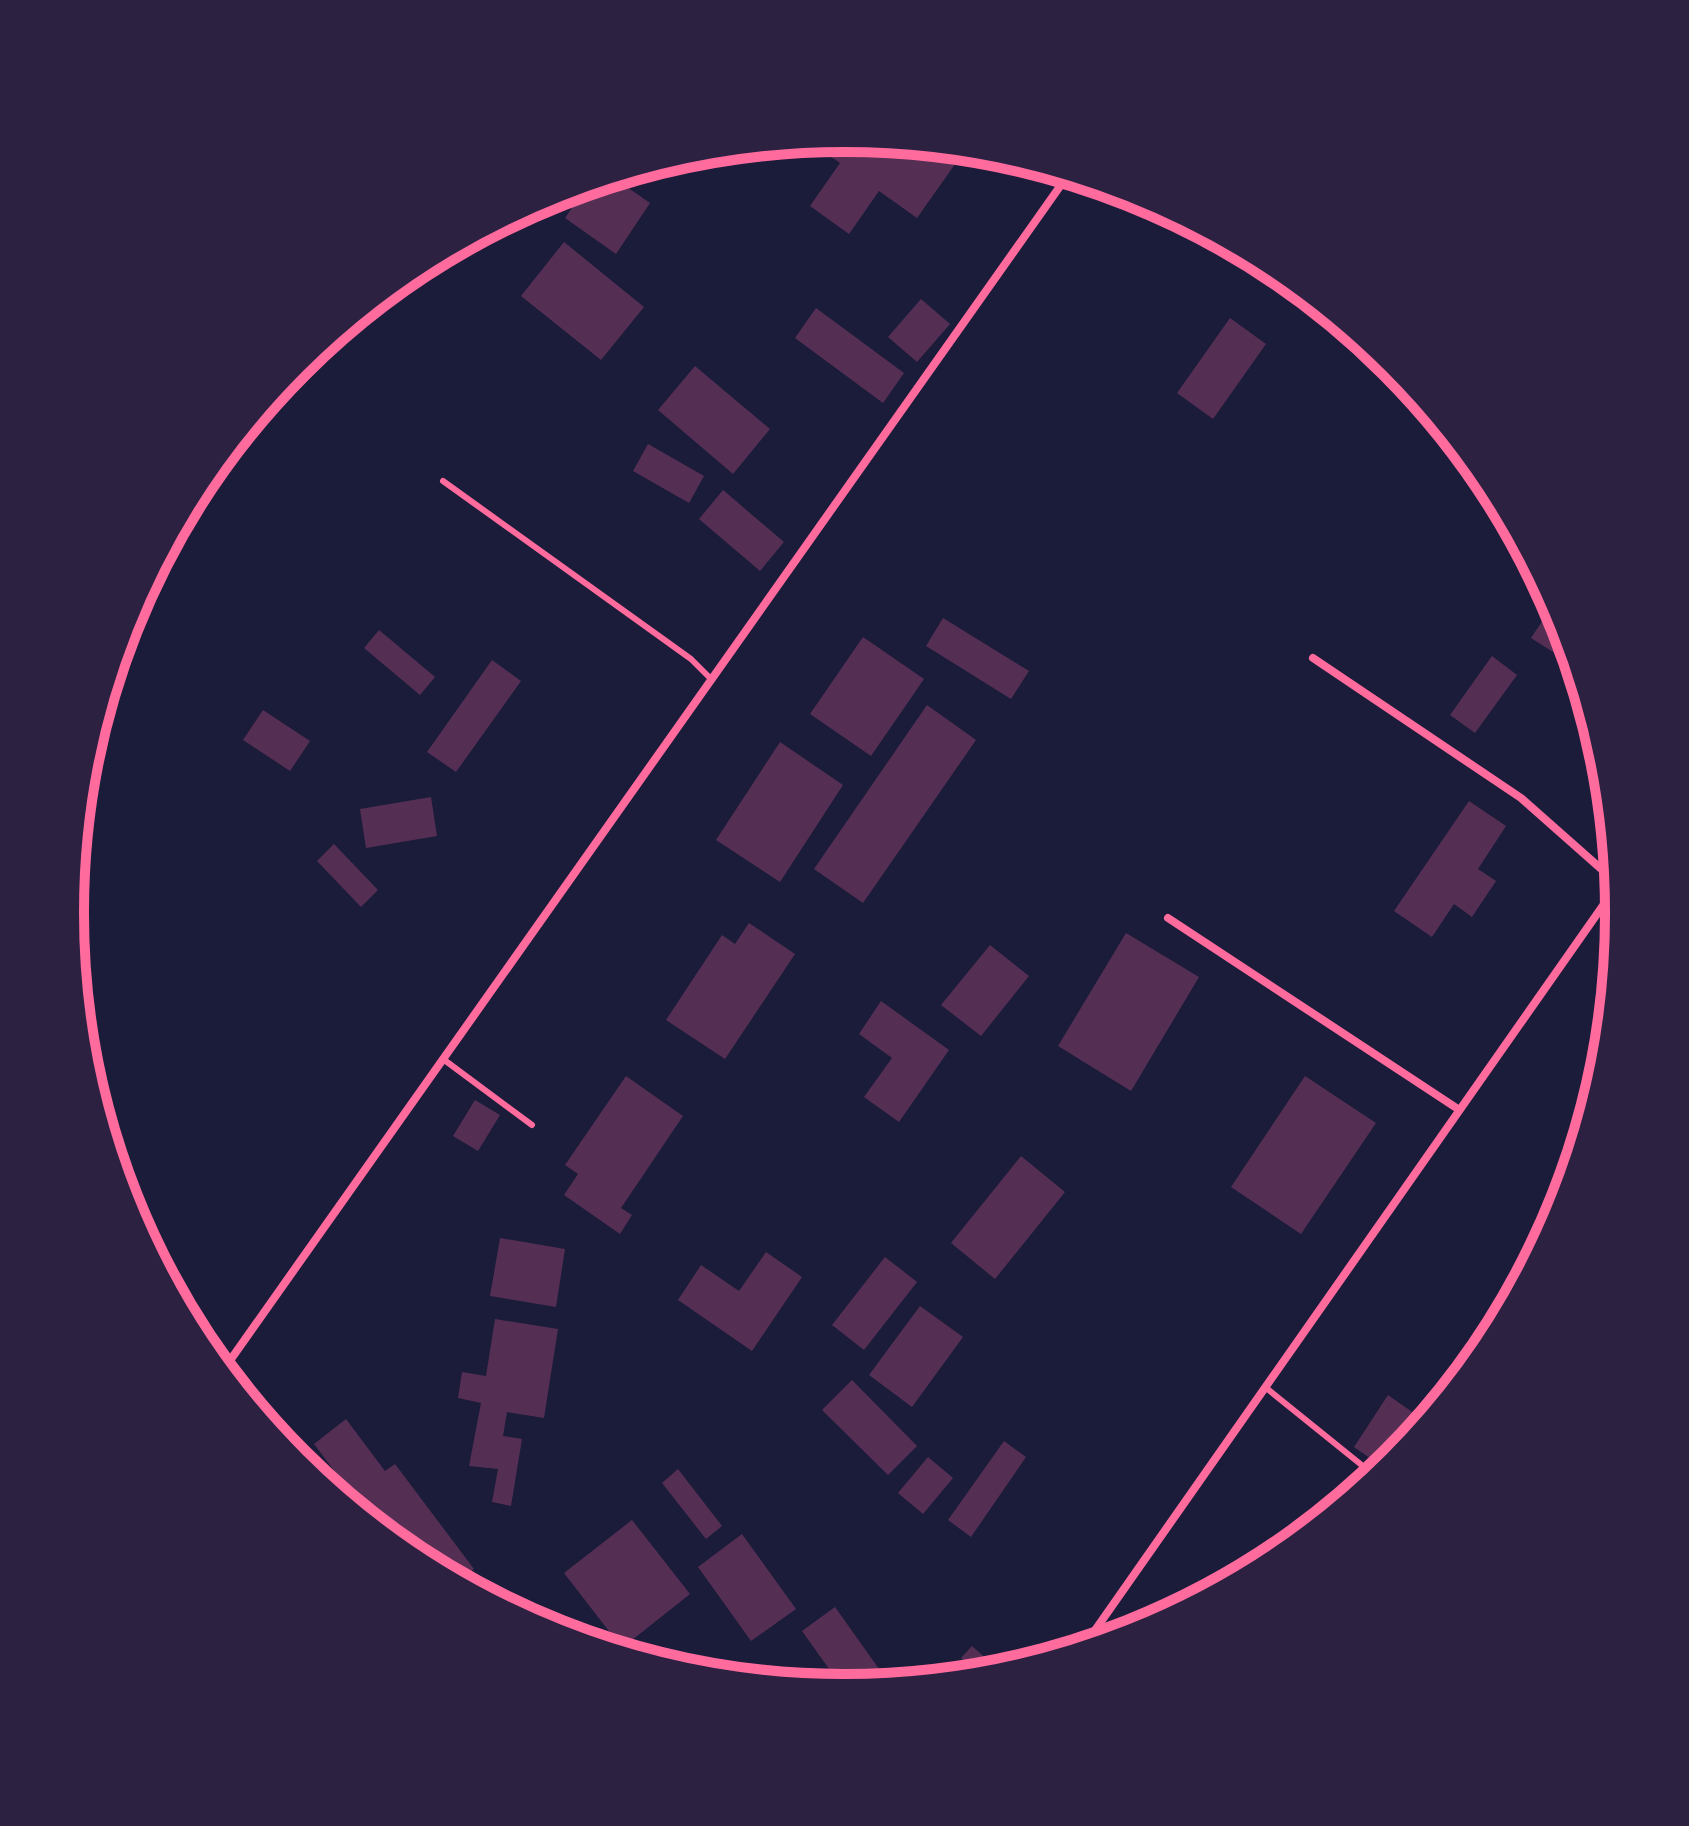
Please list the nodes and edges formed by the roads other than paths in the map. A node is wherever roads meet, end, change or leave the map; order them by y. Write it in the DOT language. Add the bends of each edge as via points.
graph roads {
  1 [pos="1061,184"];
  2 [pos="443,481"];
  3 [pos="1313,658"];
  4 [pos="712,680"];
  5 [pos="1603,873"];
  6 [pos="1605,901"];
  7 [pos="1168,918"];
  8 [pos="443,1059"];
  9 [pos="1458,1109"];
  10 [pos="532,1125"];
  11 [pos="234,1366"];
  12 [pos="1265,1387"];
  13 [pos="1365,1467"];
  14 [pos="1094,1631"];
  1 -- 4 [label="street"];
  2 -- 4 [label="lane" via="691,659"];
  3 -- 5 [label="street" via="1521,798"];
  4 -- 8 [label="street"];
  6 -- 9 [label="street"];
  7 -- 9 [label="street"];
  8 -- 10 [label="lane"];
  8 -- 11 [label="street"];
  9 -- 12 [label="street"];
  12 -- 13 [label="lane"];
  12 -- 14 [label="street"];
}
